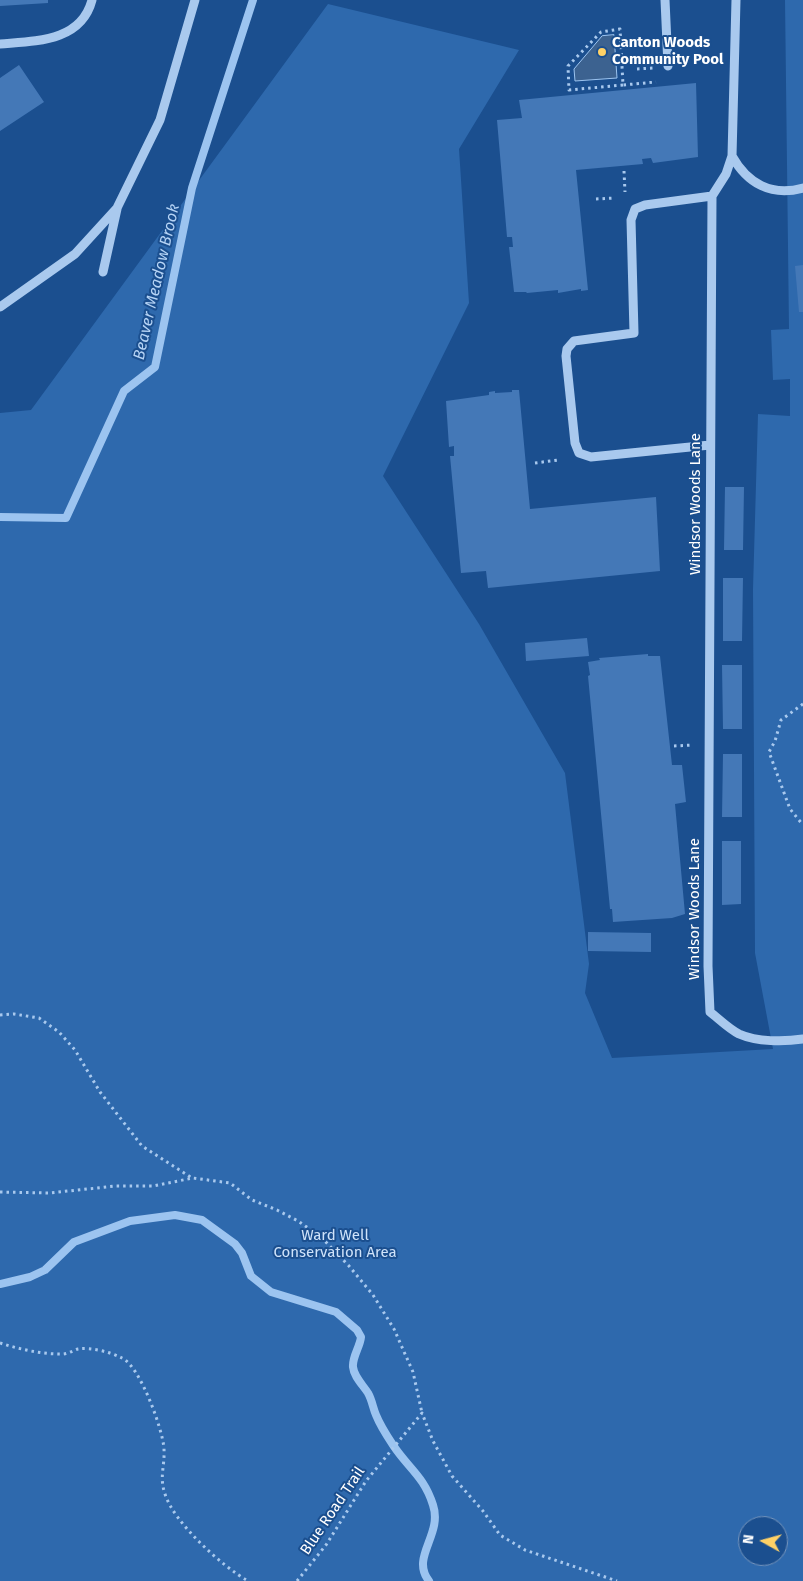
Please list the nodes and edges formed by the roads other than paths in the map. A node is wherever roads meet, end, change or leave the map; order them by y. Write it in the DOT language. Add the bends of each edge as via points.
graph roads {
  1 [pos="92,0"];
  2 [pos="195,0"];
  3 [pos="665,0"];
  4 [pos="736,0"];
  5 [pos="0,44"];
  6 [pos="668,66"];
  7 [pos="732,156"];
  8 [pos="803,188"];
  9 [pos="712,196"];
  10 [pos="117,208"];
  11 [pos="103,272"];
  12 [pos="0,307"];
  13 [pos="710,445"];
  14 [pos="803,1039"];
  1 -- 5 [label="street" via="84,18 61,35 49,40"];
  2 -- 10 [label="street" via="160,120"];
  3 -- 6 [label="street"];
  4 -- 7 [label="street"];
  7 -- 8 [label="street" via="740,170 762,187 777,191"];
  7 -- 9 [label="street" via="726,174"];
  9 -- 13 [label="street, Windsor Woods Lane"];
  9 -- 13 [label="street" via="645,204 635,209 631,220 634,332 574,341 566,356 575,444 579,453 591,456"];
  10 -- 11 [label="street"];
  10 -- 12 [label="street" via="75,254"];
  13 -- 14 [label="street, Windsor Woods Lane" via="710,1012 747,1036"];
}
